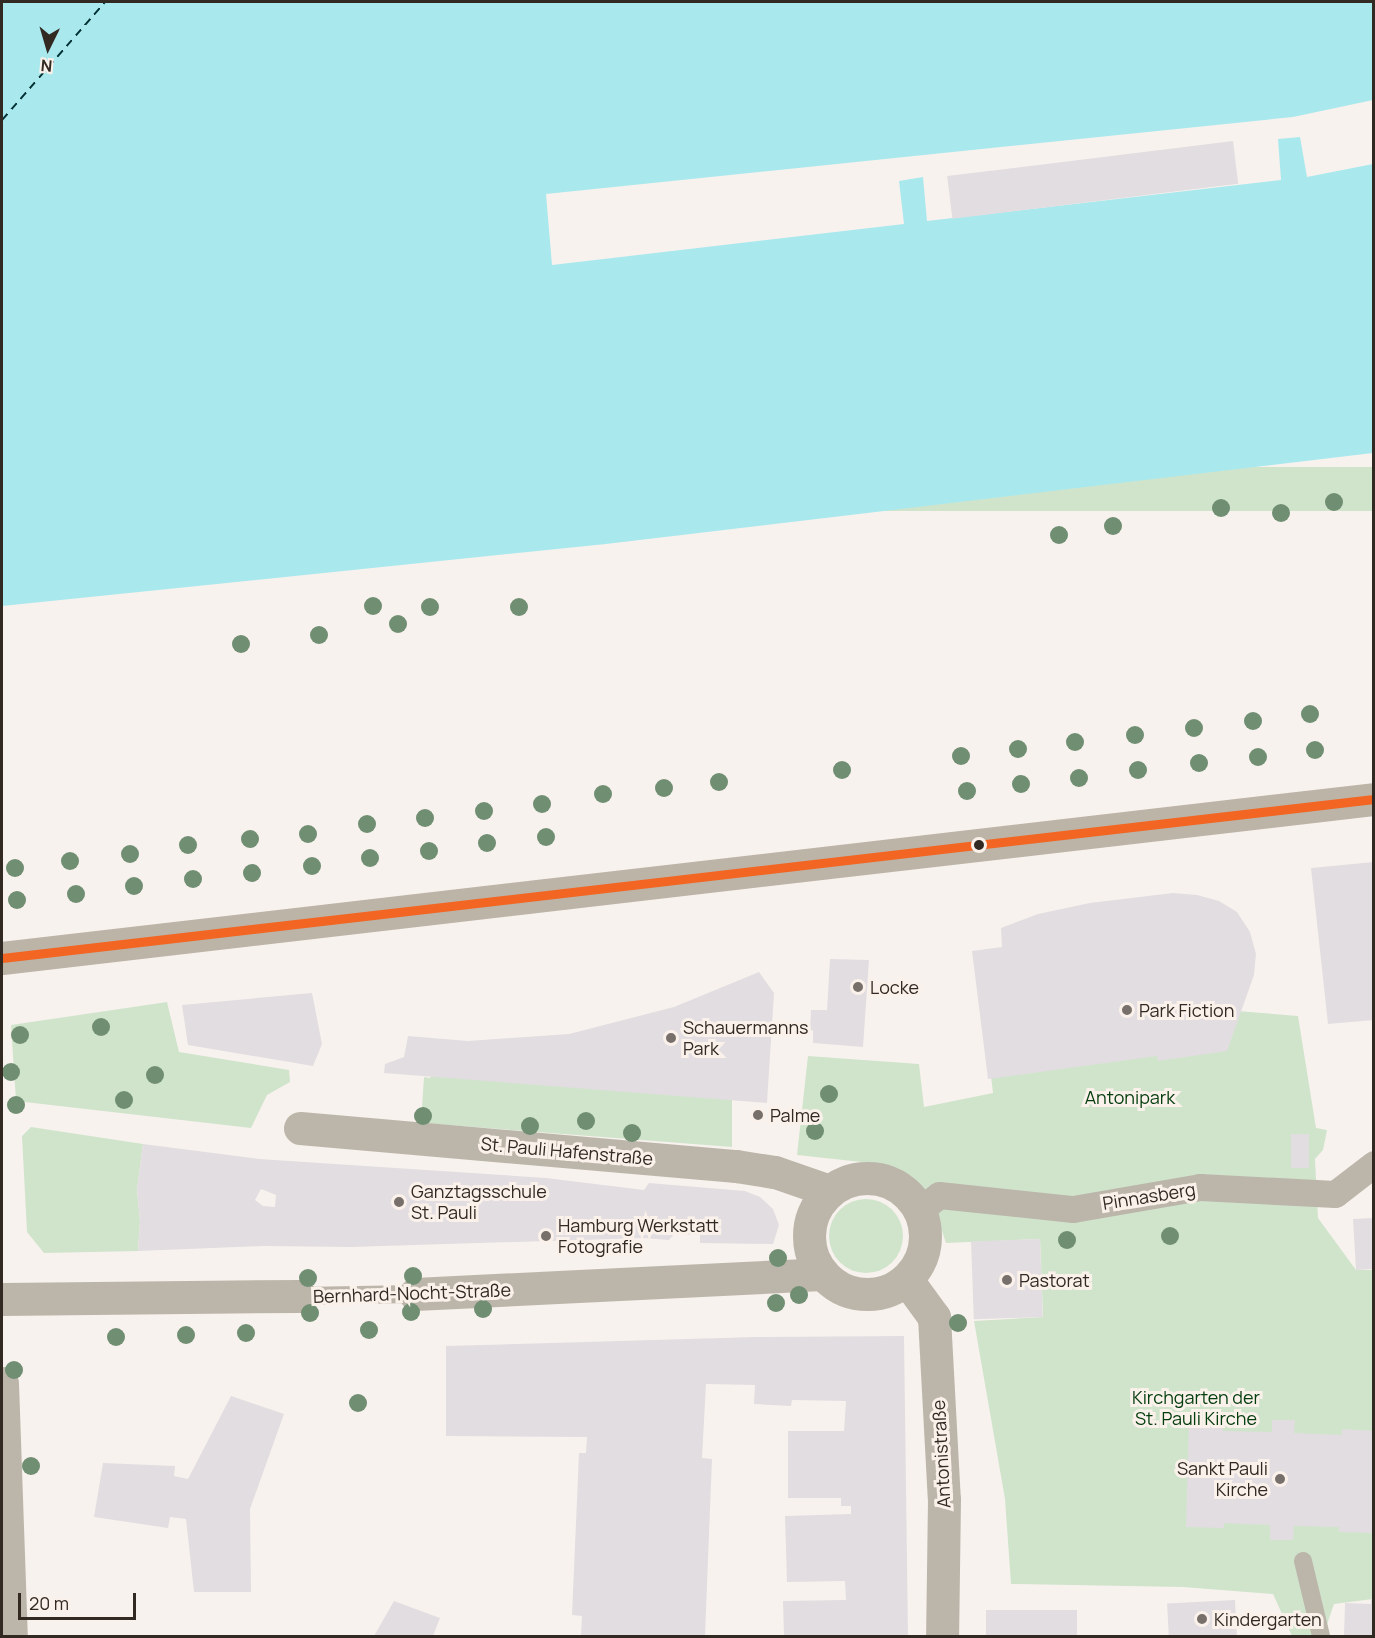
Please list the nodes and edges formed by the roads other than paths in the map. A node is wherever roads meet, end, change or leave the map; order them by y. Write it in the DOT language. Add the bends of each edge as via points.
graph roads {
  1 [pos="1374,799"];
  2 [pos="2,958"];
  3 [pos="300,1128"];
  4 [pos="1374,1164"];
  5 [pos="830,1191"];
  6 [pos="920,1210"];
  7 [pos="822,1274"];
  8 [pos="907,1280"];
  9 [pos="414,1294"];
  10 [pos="300,1296"];
  11 [pos="2,1299"];
  12 [pos="2,1383"];
  13 [pos="1303,1561"];
  14 [pos="11,1636"];
  15 [pos="942,1636"];
  16 [pos="1321,1636"];
  1 -- 2 [label="main road"];
  3 -- 5 [label="street, St. Pauli Hafenstraße" via="736,1166 775,1172"];
  4 -- 6 [label="street, Pinnasberg" via="1335,1194 1200,1187 1073,1209 939,1195"];
  5 -- 6 [label="street" via="845,1181 880,1179 896,1185"];
  5 -- 7 [label="street" via="818,1204 809,1231 812,1258"];
  6 -- 8 [label="street" via="926,1227 926,1247"];
  7 -- 8 [label="street" via="836,1287 854,1294 873,1295"];
  7 -- 9 [label="street, Bernhard-Nocht-Straße"];
  8 -- 15 [label="street, Antonistraße" via="934,1317 944,1499"];
  9 -- 10 [label="lane, Bernhard-Nocht-Straße"];
  10 -- 11 [label="street, Bernhard-Nocht-Straße"];
  12 -- 14 [label="street"];
  13 -- 16 [label="lane"];
}
